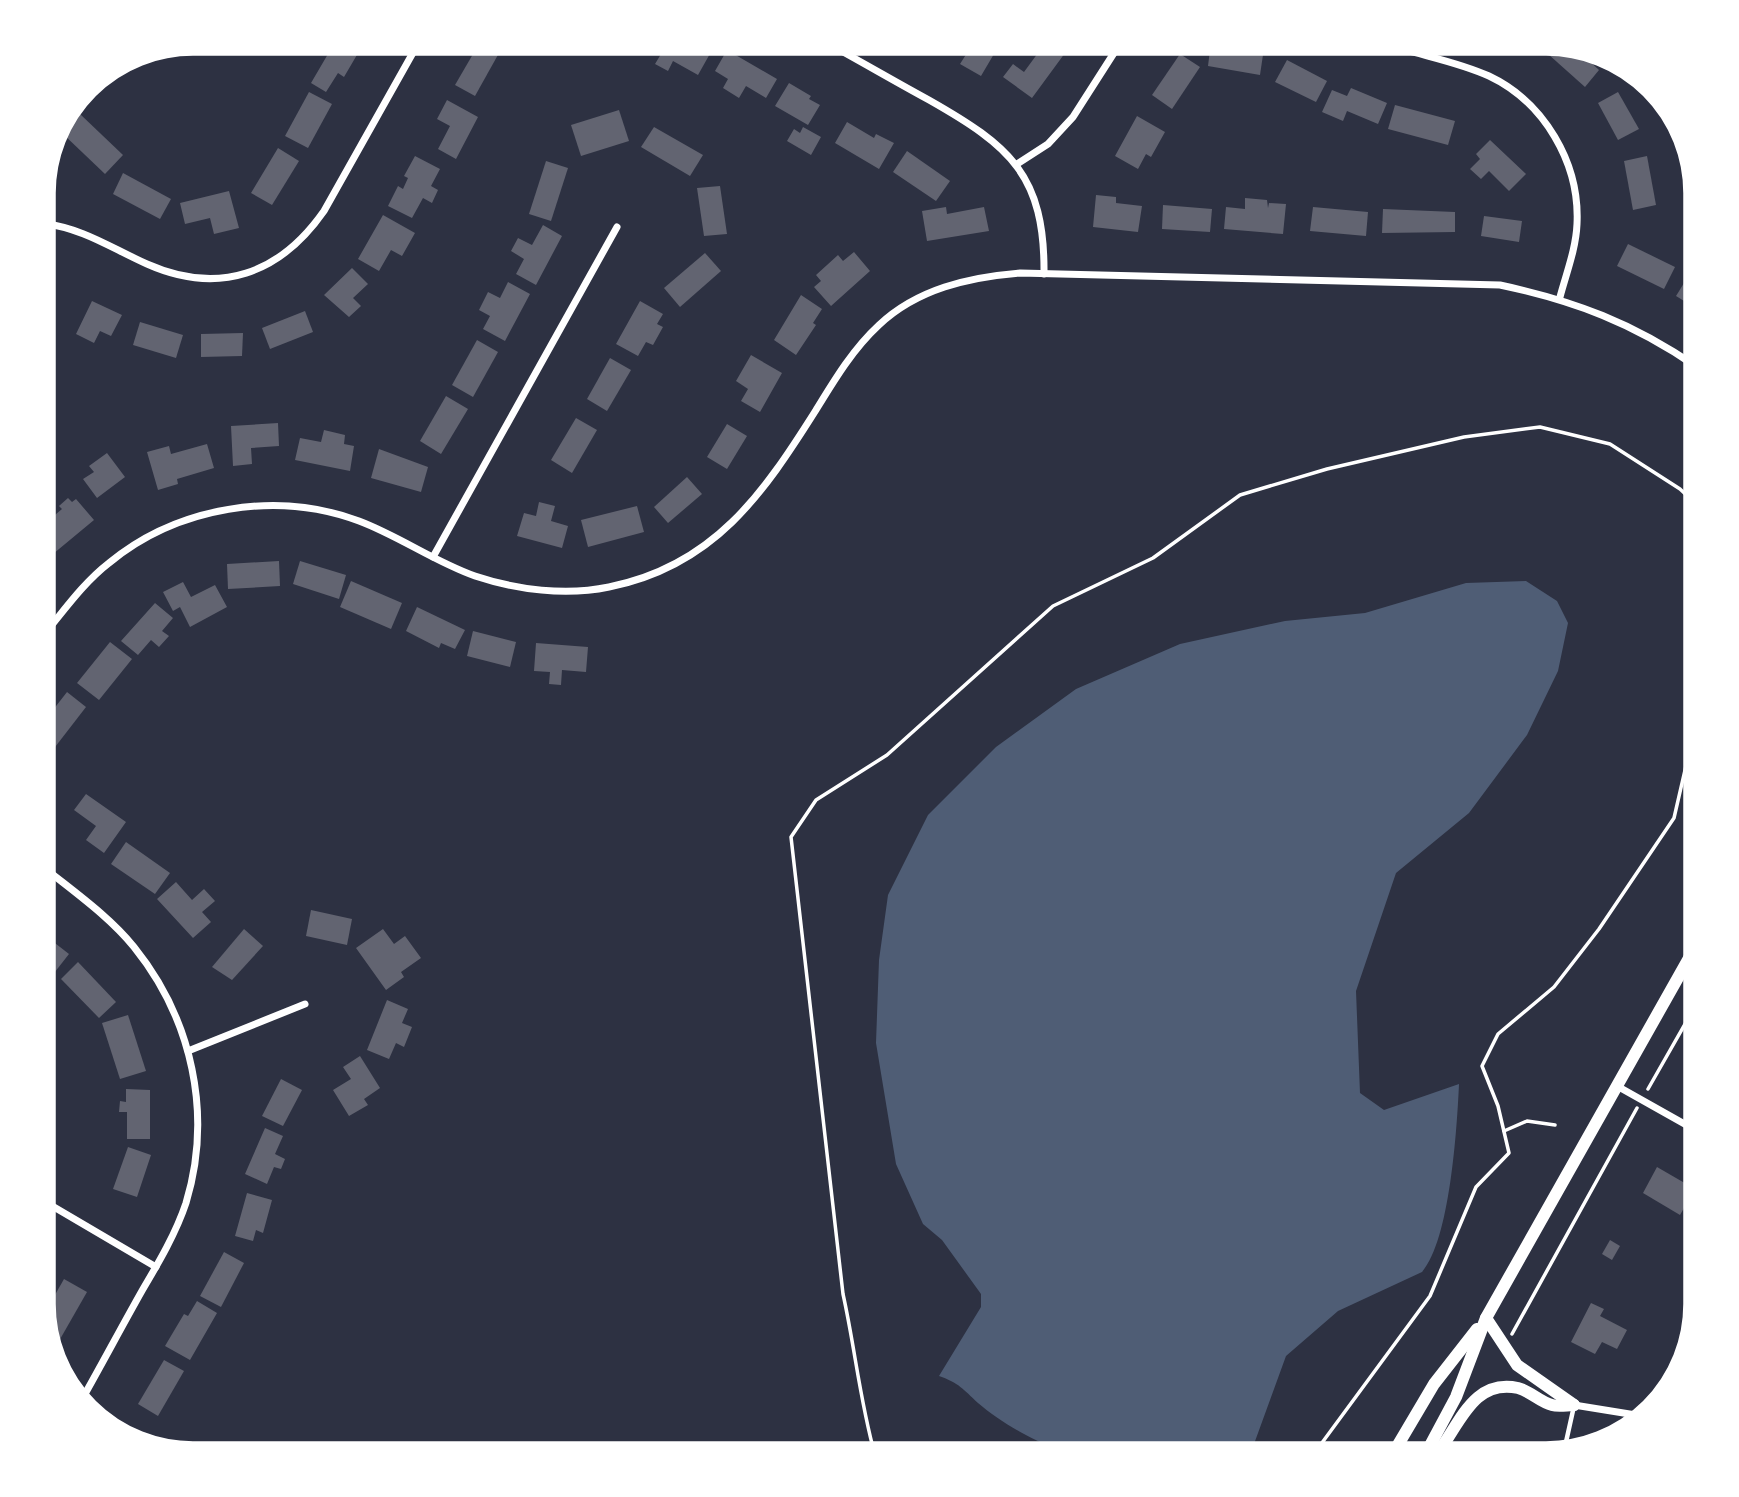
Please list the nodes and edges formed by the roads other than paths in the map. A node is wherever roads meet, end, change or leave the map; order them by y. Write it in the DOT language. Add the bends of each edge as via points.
graph roads {
  1 [pos="1114,54"];
  2 [pos="1419,54"];
  3 [pos="412,55"];
  4 [pos="847,55"];
  5 [pos="1017,164"];
  6 [pos="55,225"];
  7 [pos="617,227"];
  8 [pos="1044,274"];
  9 [pos="1560,297"];
  10 [pos="1685,359"];
  11 [pos="433,557"];
  12 [pos="55,622"];
  13 [pos="55,877"];
  14 [pos="1685,965"];
  15 [pos="305,1004"];
  16 [pos="188,1051"];
  17 [pos="1617,1086"];
  18 [pos="1685,1124"];
  19 [pos="55,1208"];
  20 [pos="156,1267"];
  21 [pos="1486,1318"];
  22 [pos="86,1392"];
  23 [pos="1574,1405"];
  24 [pos="1630,1414"];
  25 [pos="1566,1442"];
  26 [pos="1399,1443"];
  27 [pos="1431,1443"];
  28 [pos="1446,1443"];
  1 -- 5 [label="street" via="1073,117 1048,144"];
  2 -- 9 [label="street" via="1488,76 1514,91 1538,112 1569,164 1577,195 1577,226"];
  3 -- 6 [label="street" via="307,236 259,270 230,278 171,274 98,237"];
  4 -- 5 [label="street" via="972,124"];
  5 -- 8 [label="street" via="1041,215"];
  7 -- 11 [label="street"];
  8 -- 9 [label="street" via="1444,281 1500,285"];
  8 -- 11 [label="street" via="982,276 946,286 881,323 855,349 760,495 729,528 693,554 651,574 608,587 563,591 485,579"];
  9 -- 10 [label="street" via="1610,316"];
  11 -- 12 [label="street" via="358,520 319,510 273,505 230,508 145,537 117,557"];
  13 -- 16 [label="street" via="133,945 161,983"];
  14 -- 17 [label="main road"];
  15 -- 16 [label="street"];
  16 -- 20 [label="street" via="198,1114 196,1159 185,1204"];
  17 -- 18 [label="street"];
  17 -- 21 [label="main road"];
  19 -- 20 [label="street"];
  20 -- 22 [label="street"];
  21 -- 23 [label="main road" via="1517,1365"];
  21 -- 26 [label="main road" via="1434,1384"];
  21 -- 27 [label="main road" via="1456,1396"];
  23 -- 24 [label="street"];
  23 -- 25 [label="lane"];
  23 -- 28 [label="main road" via="1553,1405 1519,1388 1497,1387 1469,1404"];
}
